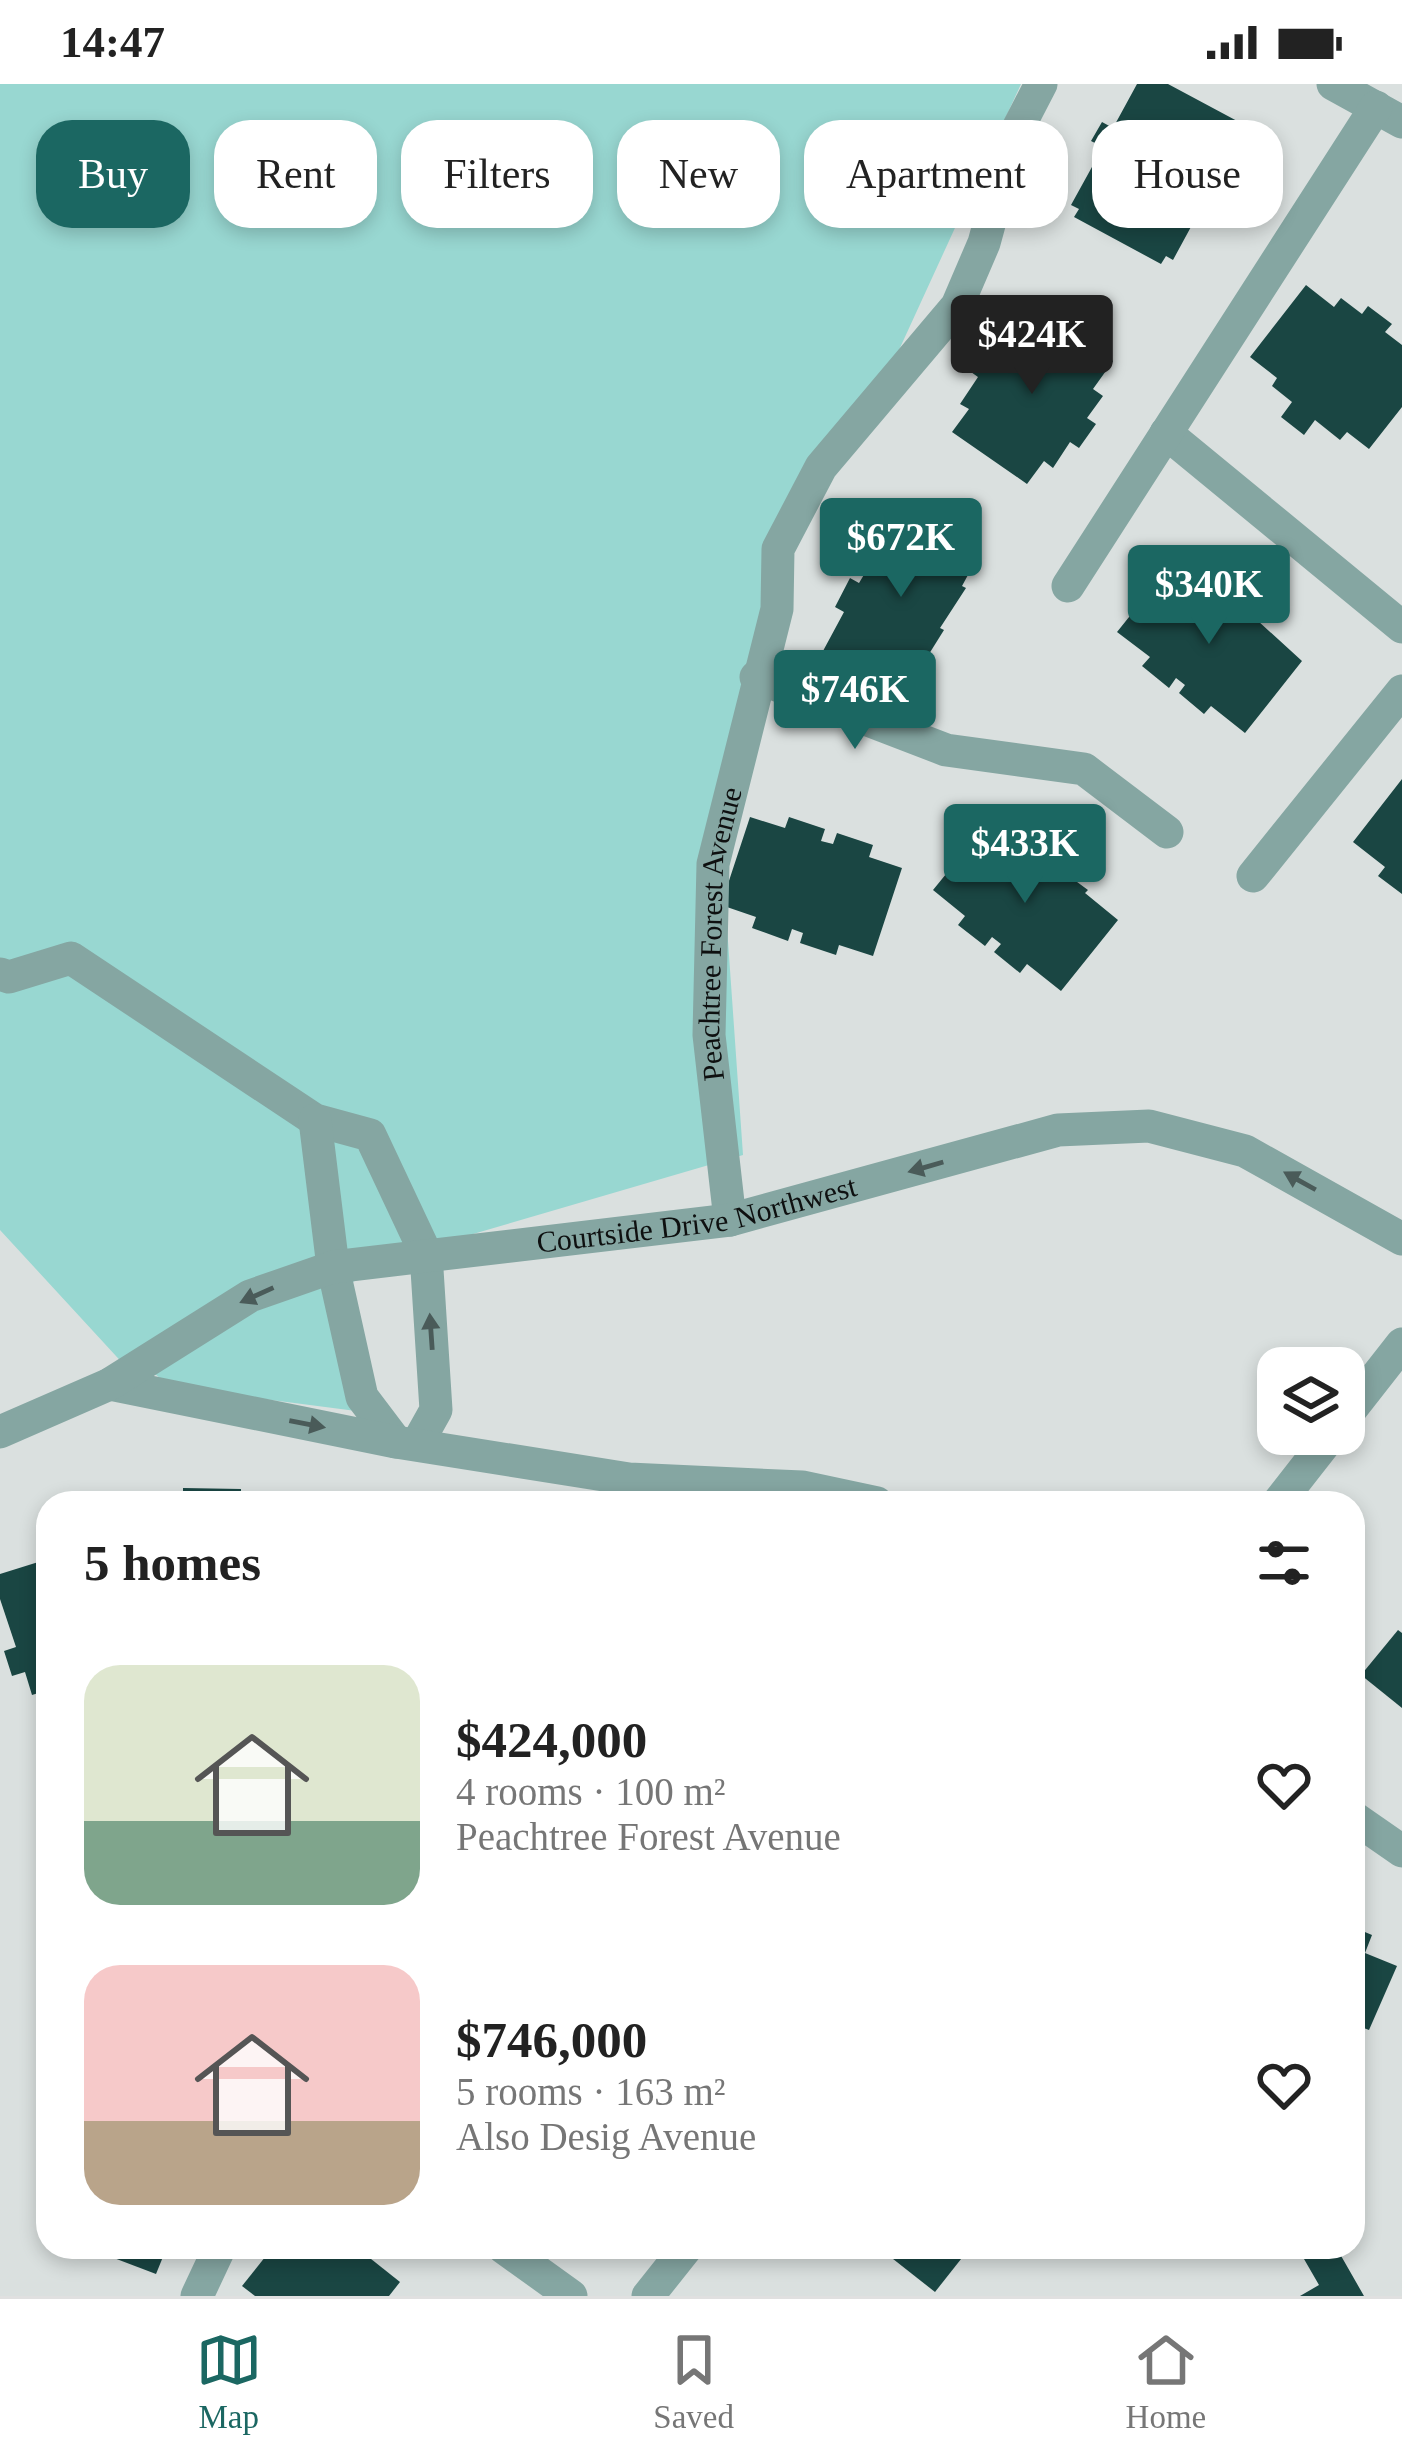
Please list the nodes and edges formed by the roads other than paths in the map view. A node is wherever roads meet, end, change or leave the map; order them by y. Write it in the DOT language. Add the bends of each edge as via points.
graph roads {
  1 [pos="1040,84"];
  2 [pos="1333,84"];
  3 [pos="1389,115"];
  4 [pos="1166,433"];
  5 [pos="1068,586"];
  6 [pos="1402,627"];
  7 [pos="756,677"];
  8 [pos="1402,691"];
  9 [pos="1167,832"];
  10 [pos="1253,876"];
  11 [pos="0,974"];
  12 [pos="315,1120"];
  13 [pos="730,1220"];
  14 [pos="1402,1239"];
  15 [pos="426,1254"];
  16 [pos="333,1267"];
  17 [pos="1402,1344"];
  18 [pos="110,1384"];
  19 [pos="1365,1391"];
  20 [pos="0,1432"];
  21 [pos="406,1443"];
  22 [pos="1316,1455"];
  23 [pos="821,1491"];
  24 [pos="1287,1491"];
  25 [pos="1365,1824"];
  26 [pos="1402,1850"];
  27 [pos="214,2259"];
  28 [pos="520,2259"];
  29 [pos="677,2259"];
  30 [pos="197,2296"];
  31 [pos="571,2296"];
  32 [pos="648,2296"];
  1 -- 7 [label="street, Peachtree Forest Avenue" via="1012,140 984,243 956,306 820,467 778,549 777,609"];
  2 -- 3 [label="street"];
  3 -- 4 [label="street"];
  4 -- 5 [label="street"];
  4 -- 6 [label="street"];
  7 -- 9 [label="street" via="946,750 1084,769"];
  7 -- 13 [label="street, Peachtree Forest Avenue" via="712,864 709,1035"];
  8 -- 10 [label="street"];
  11 -- 12 [label="street" via="71,958"];
  12 -- 15 [label="street" via="370,1135"];
  12 -- 16 [label="street"];
  14 -- 13 [label="street, Courtside Drive Northwest, one-way" via="1245,1150 1149,1126 1058,1130"];
  13 -- 15 [label="street, Courtside Drive Northwest"];
  15 -- 16 [label="street, Courtside Drive Northwest"];
  21 -- 15 [label="street, one-way" via="436,1410"];
  16 -- 18 [label="street, Courtside Drive Northwest, one-way" via="250,1296"];
  16 -- 21 [label="street" via="362,1397"];
  17 -- 19 [label="street"];
  18 -- 20 [label="street, Courtside Drive Northwest"];
  18 -- 21 [label="street, one-way"];
  21 -- 23 [label="street" via="629,1479"];
  22 -- 24 [label="street"];
  25 -- 26 [label="street"];
  27 -- 30 [label="street"];
  28 -- 31 [label="street"];
  29 -- 32 [label="street"];
}
